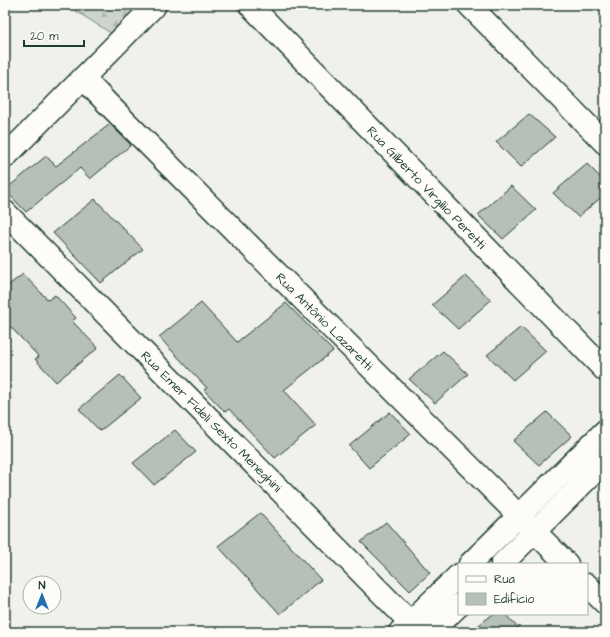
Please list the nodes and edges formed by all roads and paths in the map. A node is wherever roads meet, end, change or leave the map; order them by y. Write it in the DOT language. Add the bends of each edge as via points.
graph roads {
  1 [pos="155,5"];
  2 [pos="250,5"];
  3 [pos="469,5"];
  4 [pos="83,78"];
  5 [pos="605,143"];
  6 [pos="5,156"];
  7 [pos="5,212"];
  8 [pos="605,370"];
  9 [pos="605,431"];
  10 [pos="605,461"];
  11 [pos="519,516"];
  12 [pos="535,532"];
  13 [pos="471,563"];
  14 [pos="503,563"];
  15 [pos="566,563"];
  16 [pos="458,576"];
  17 [pos="588,586"];
  18 [pos="605,603"];
  19 [pos="458,606"];
  20 [pos="409,629"];
  21 [pos="431,632"];
  1 -- 4 [label="street"];
  2 -- 8 [label="street, Rua Gilberto Virgílio Peretti"];
  3 -- 5 [label="street"];
  4 -- 6 [label="street"];
  4 -- 11 [label="street, Rua Antônio Lazaretti"];
  7 -- 20 [label="street, Rua Emer Fideli Sexto Meneghini"];
  9 -- 11 [label="street"];
  10 -- 12 [label="street"];
  11 -- 12 [label="street, Rua Antônio Lazaretti"];
  11 -- 13 [label="street"];
  12 -- 14 [label="street"];
  12 -- 15 [label="street, Rua Antônio Lazaretti"];
  16 -- 20 [label="street"];
  17 -- 18 [label="street"];
  19 -- 21 [label="street"];
}
